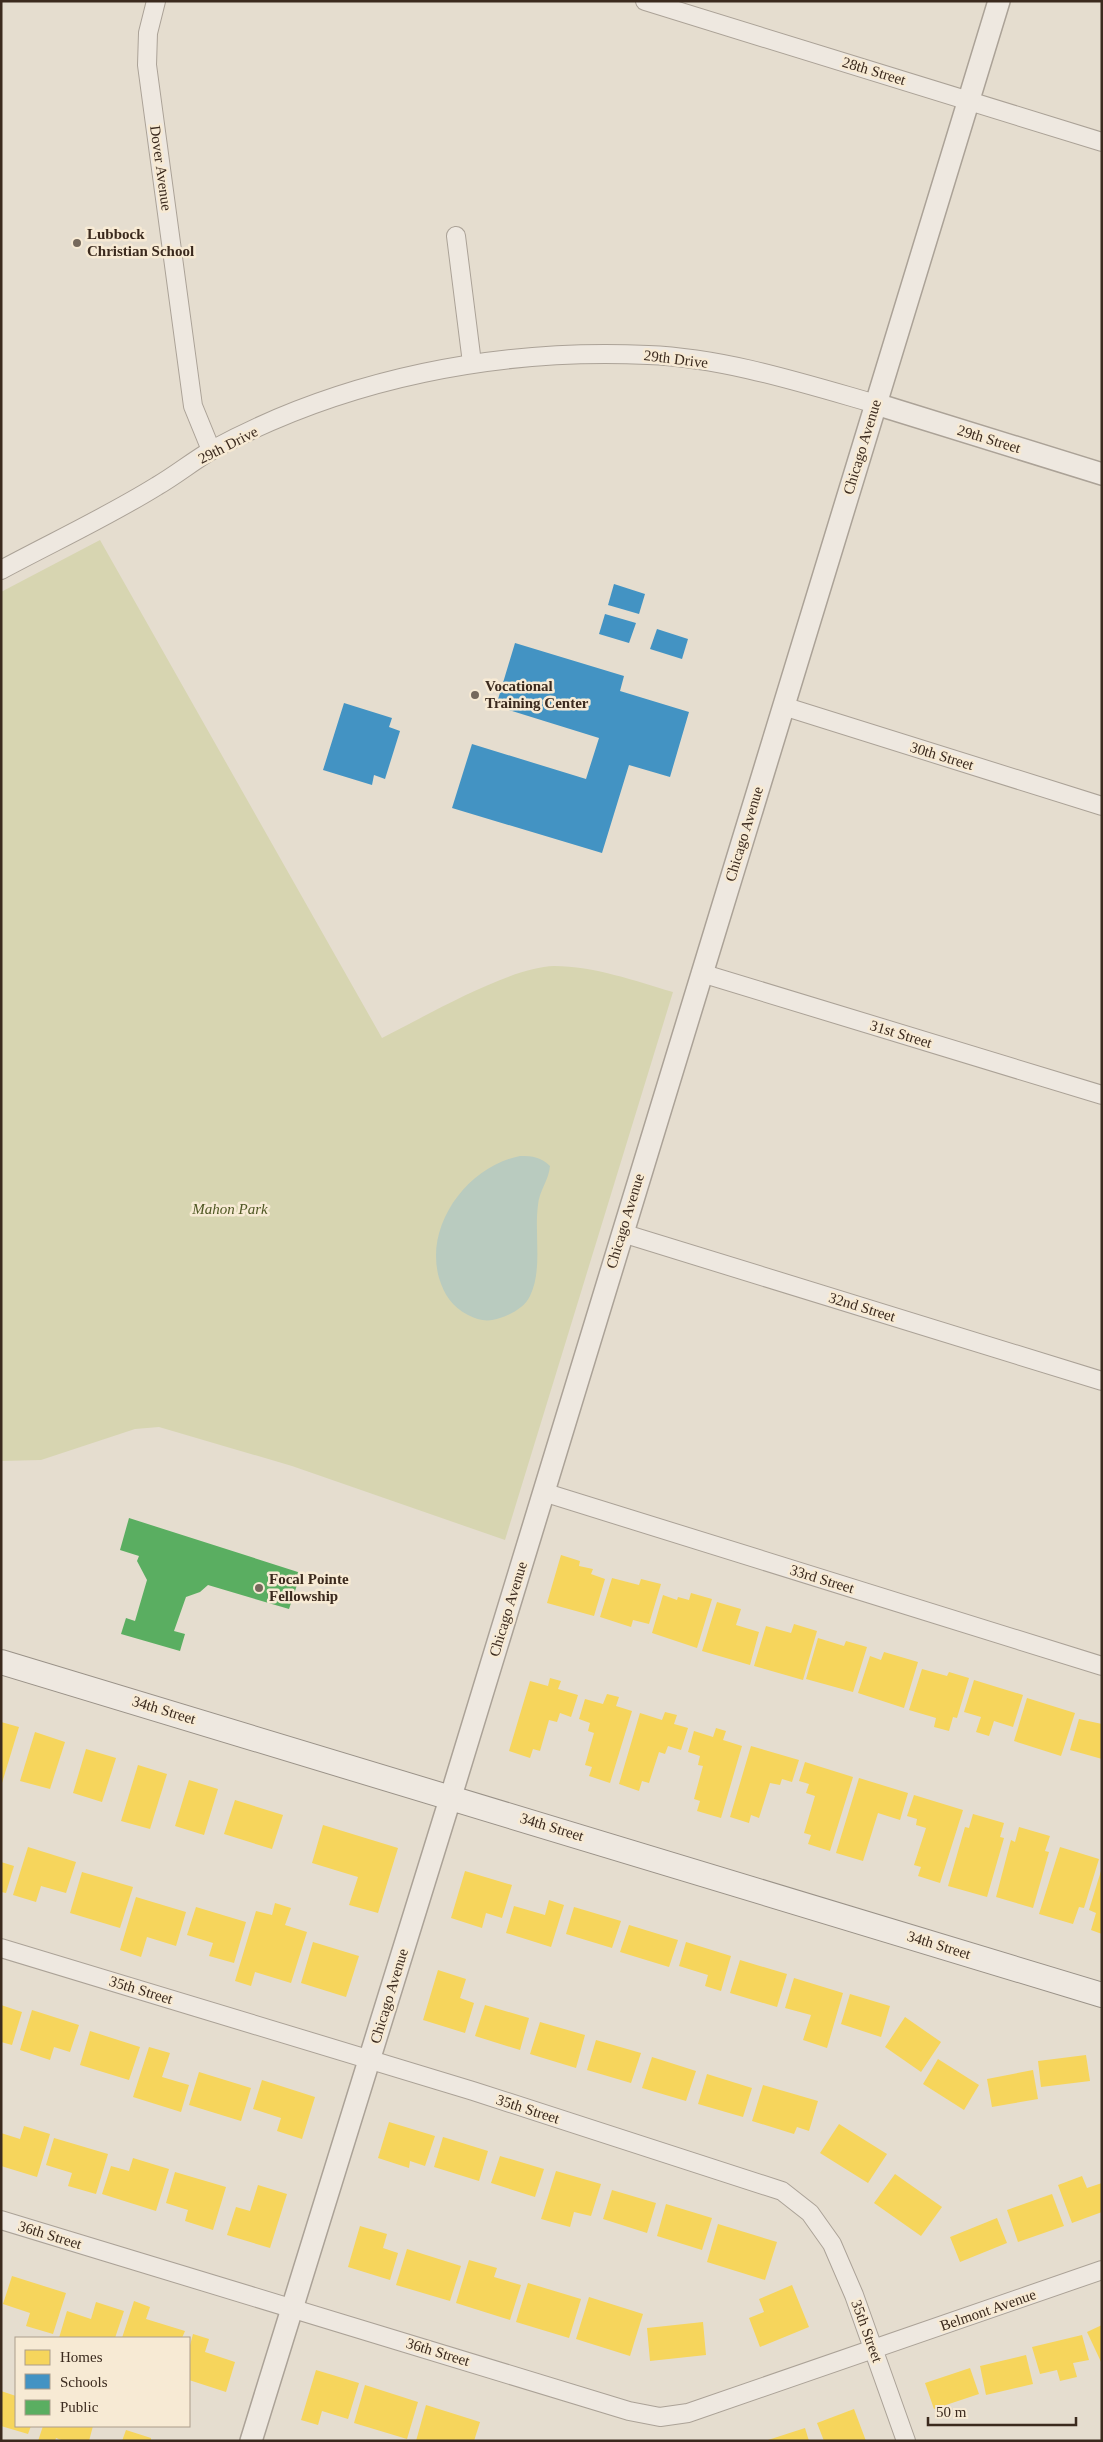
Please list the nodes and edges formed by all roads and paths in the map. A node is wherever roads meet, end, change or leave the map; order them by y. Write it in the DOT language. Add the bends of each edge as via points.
graph roads {
  1 [pos="156,1"];
  2 [pos="645,1"];
  3 [pos="999,1"];
  4 [pos="969,101"];
  5 [pos="1102,142"];
  6 [pos="456,236"];
  7 [pos="472,362"];
  8 [pos="876,404"];
  9 [pos="212,450"];
  10 [pos="1102,474"];
  11 [pos="1,570"];
  12 [pos="783,706"];
  13 [pos="1102,806"];
  14 [pos="701,973"];
  15 [pos="1102,1095"];
  16 [pos="622,1233"];
  17 [pos="1102,1381"];
  18 [pos="543,1492"];
  19 [pos="1,1662"];
  20 [pos="1102,1666"];
  21 [pos="451,1796"];
  22 [pos="1,1948"];
  23 [pos="1102,1995"];
  24 [pos="369,2059"];
  25 [pos="1,2220"];
  26 [pos="1102,2270"];
  27 [pos="292,2308"];
  28 [pos="874,2350"];
  29 [pos="251,2441"];
  30 [pos="906,2441"];
  1 -- 9 [label="street, Dover Avenue" via="148,33 147,65 194,406"];
  2 -- 4 [label="street, 28th Street"];
  3 -- 4 [label="street, Chicago Avenue"];
  4 -- 5 [label="street, 28th Street"];
  4 -- 8 [label="street, Chicago Avenue"];
  6 -- 7 [label="street"];
  7 -- 8 [label="street, 29th Drive" via="549,355 650,355 793,380"];
  7 -- 9 [label="street, 29th Drive" via="369,386 295,412"];
  8 -- 10 [label="street, 29th Street"];
  8 -- 12 [label="street, Chicago Avenue"];
  9 -- 11 [label="street, 29th Drive" via="156,487"];
  12 -- 13 [label="street, 30th Street"];
  12 -- 14 [label="street, Chicago Avenue"];
  14 -- 15 [label="street, 31st Street"];
  14 -- 16 [label="street, Chicago Avenue"];
  16 -- 17 [label="street, 32nd Street"];
  16 -- 18 [label="street, Chicago Avenue"];
  18 -- 20 [label="street, 33rd Street"];
  18 -- 21 [label="street, Chicago Avenue"];
  19 -- 21 [label="main road, 34th Street"];
  21 -- 23 [label="main road, 34th Street"];
  21 -- 24 [label="street, Chicago Avenue"];
  22 -- 24 [label="street, 35th Street"];
  24 -- 27 [label="street, Chicago Avenue"];
  24 -- 28 [label="street, 35th Street" via="782,2191 810,2213 832,2244"];
  25 -- 27 [label="street, 36th Street"];
  26 -- 28 [label="street, Belmont Avenue"];
  27 -- 28 [label="street, 36th Street" via="629,2411 660,2417 688,2413"];
  27 -- 29 [label="street, Chicago Avenue"];
  28 -- 30 [label="street, 35th Street"];
}
